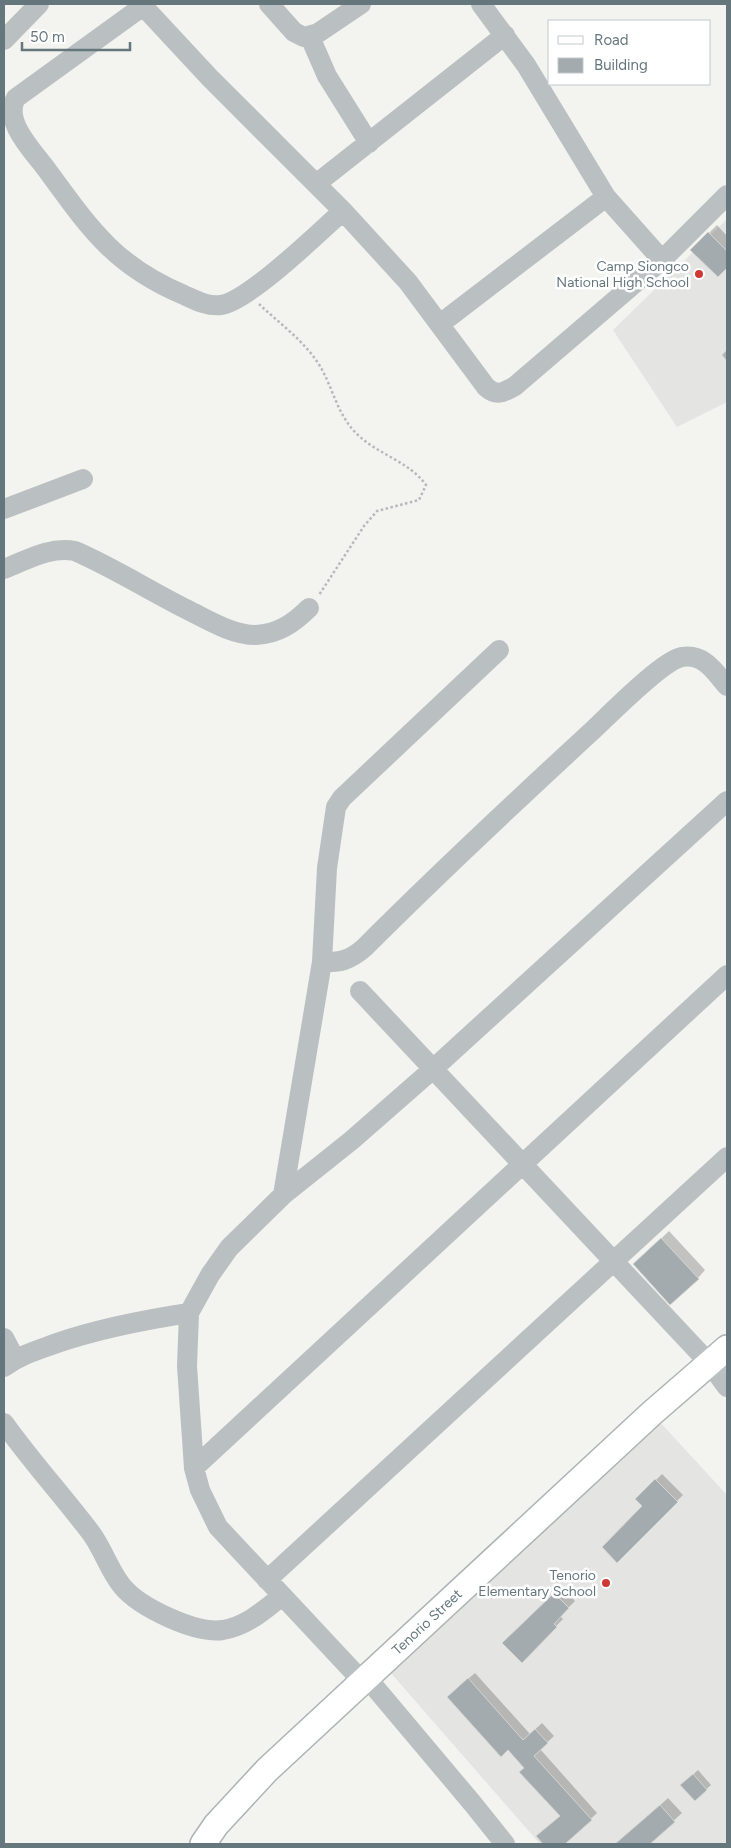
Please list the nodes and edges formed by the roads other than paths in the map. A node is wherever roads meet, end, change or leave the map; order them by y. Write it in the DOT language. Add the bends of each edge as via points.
graph roads {
  1 [pos="39,4"];
  2 [pos="269,4"];
  3 [pos="361,4"];
  4 [pos="481,4"];
  5 [pos="145,5"];
  6 [pos="505,35"];
  7 [pos="310,37"];
  8 [pos="4,40"];
  9 [pos="368,143"];
  10 [pos="316,184"];
  11 [pos="727,195"];
  12 [pos="606,197"];
  13 [pos="343,211"];
  14 [pos="662,260"];
  15 [pos="440,324"];
  16 [pos="83,479"];
  17 [pos="4,509"];
  18 [pos="4,569"];
  19 [pos="309,608"];
  20 [pos="499,650"];
  21 [pos="727,686"];
  22 [pos="727,801"];
  23 [pos="322,962"];
  24 [pos="727,975"];
  25 [pos="360,991"];
  26 [pos="433,1070"];
  27 [pos="727,1157"];
  28 [pos="524,1163"];
  29 [pos="283,1194"];
  30 [pos="612,1262"];
  31 [pos="189,1314"];
  32 [pos="4,1338"];
  33 [pos="719,1356"];
  34 [pos="9,1362"];
  35 [pos="727,1387"];
  36 [pos="4,1423"];
  37 [pos="194,1468"];
  38 [pos="267,1580"];
  39 [pos="282,1596"];
  40 [pos="365,1680"];
  41 [pos="203,1844"];
  42 [pos="505,1844"];
  1 -- 8 [label="street"];
  2 -- 7 [label="street" via="298,35"];
  3 -- 7 [label="street"];
  4 -- 6 [label="street"];
  5 -- 10 [label="street" via="210,78"];
  5 -- 13 [label="street" via="16,98 12,110 16,125 90,229 147,278 206,304 222,305 246,293 270,275"];
  6 -- 9 [label="street"];
  6 -- 12 [label="street" via="556,111"];
  7 -- 9 [label="street" via="326,76"];
  9 -- 10 [label="street"];
  10 -- 13 [label="street"];
  11 -- 14 [label="street"];
  12 -- 14 [label="street"];
  12 -- 15 [label="street"];
  13 -- 15 [label="street" via="408,282"];
  14 -- 15 [label="street" via="515,386 500,393 493,393 486,387"];
  16 -- 17 [label="street"];
  18 -- 19 [label="street" via="48,551 62,548 75,551 209,621 254,635 275,632 294,623"];
  20 -- 23 [label="street" via="336,807 327,868"];
  21 -- 23 [label="street" via="701,659 688,656 671,661 475,840 364,948 348,960"];
  22 -- 26 [label="street"];
  23 -- 29 [label="street"];
  24 -- 28 [label="street"];
  25 -- 26 [label="street"];
  26 -- 28 [label="street"];
  26 -- 29 [label="street"];
  27 -- 30 [label="street"];
  28 -- 30 [label="street"];
  28 -- 37 [label="street"];
  29 -- 31 [label="street" via="229,1248"];
  30 -- 33 [label="street"];
  30 -- 38 [label="street"];
  31 -- 34 [label="street" via="112,1326"];
  31 -- 37 [label="street" via="187,1366"];
  32 -- 34 [label="street"];
  33 -- 35 [label="street"];
  33 -- 40 [label="main road, Tenorio Street" via="652,1413"];
  36 -- 39 [label="street" via="92,1535 120,1584 150,1610 199,1627 222,1630 253,1618"];
  37 -- 38 [label="street" via="200,1490 218,1527"];
  38 -- 39 [label="street"];
  39 -- 40 [label="street"];
  40 -- 41 [label="main road, Tenorio Street" via="267,1770 216,1825"];
  40 -- 42 [label="street"];
}
